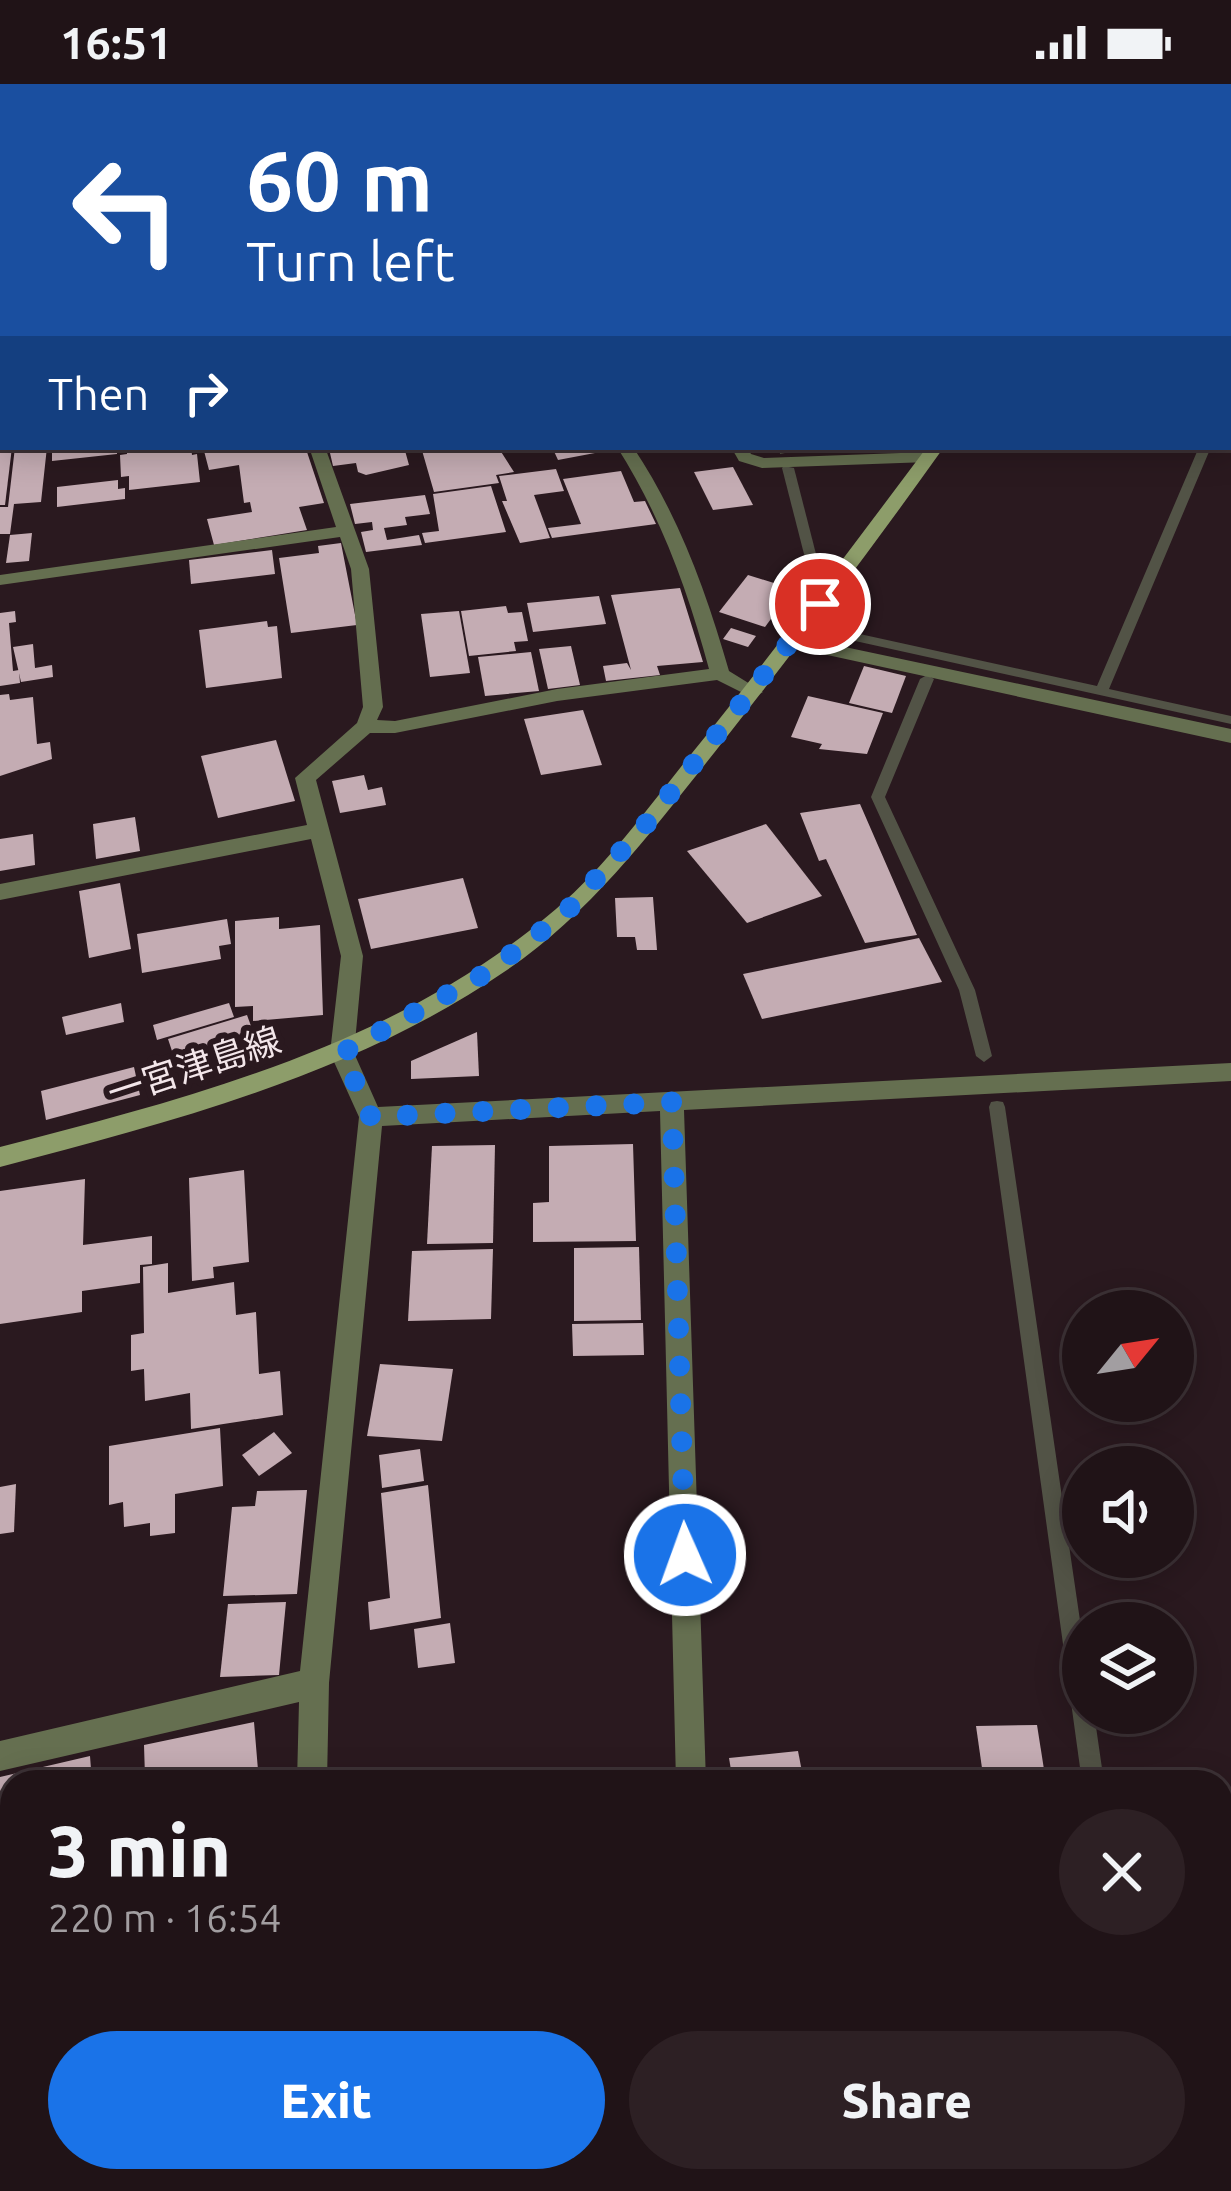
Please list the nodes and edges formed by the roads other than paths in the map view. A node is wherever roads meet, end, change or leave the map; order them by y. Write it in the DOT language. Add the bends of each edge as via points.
graph roads {
  1 [pos="318,450"];
  2 [pos="627,450"];
  3 [pos="741,450"];
  4 [pos="932,452"];
  5 [pos="349,530"];
  6 [pos="0,580"];
  7 [pos="793,642"];
  8 [pos="720,674"];
  9 [pos="753,692"];
  10 [pos="365,726"];
  11 [pos="1231,736"];
  12 [pos="321,830"];
  13 [pos="0,892"];
  14 [pos="342,1053"];
  15 [pos="1231,1072"];
  16 [pos="672,1102"];
  17 [pos="371,1117"];
  18 [pos="0,1157"];
  19 [pos="314,1683"];
  20 [pos="0,1756"];
  21 [pos="312,1770"];
  22 [pos="691,1770"];
  1 -- 5 [label="street"];
  2 -- 8 [label="street" via="706,619"];
  3 -- 4 [label="street" via="762,463"];
  4 -- 7 [label="main road, 一宮津島線"];
  5 -- 6 [label="street"];
  5 -- 10 [label="street" via="373,706"];
  7 -- 9 [label="main road, 一宮津島線"];
  7 -- 11 [label="street"];
  8 -- 9 [label="street"];
  8 -- 10 [label="street"];
  9 -- 14 [label="main road, 一宮津島線" via="564,914 488,972"];
  10 -- 12 [label="street" via="305,778"];
  12 -- 13 [label="street"];
  12 -- 14 [label="street" via="352,956"];
  14 -- 17 [label="street"];
  14 -- 18 [label="main road, 一宮津島線" via="162,1115"];
  15 -- 16 [label="street"];
  16 -- 17 [label="street"];
  16 -- 22 [label="street"];
  17 -- 19 [label="street"];
  19 -- 20 [label="street"];
  19 -- 21 [label="street"];
}
